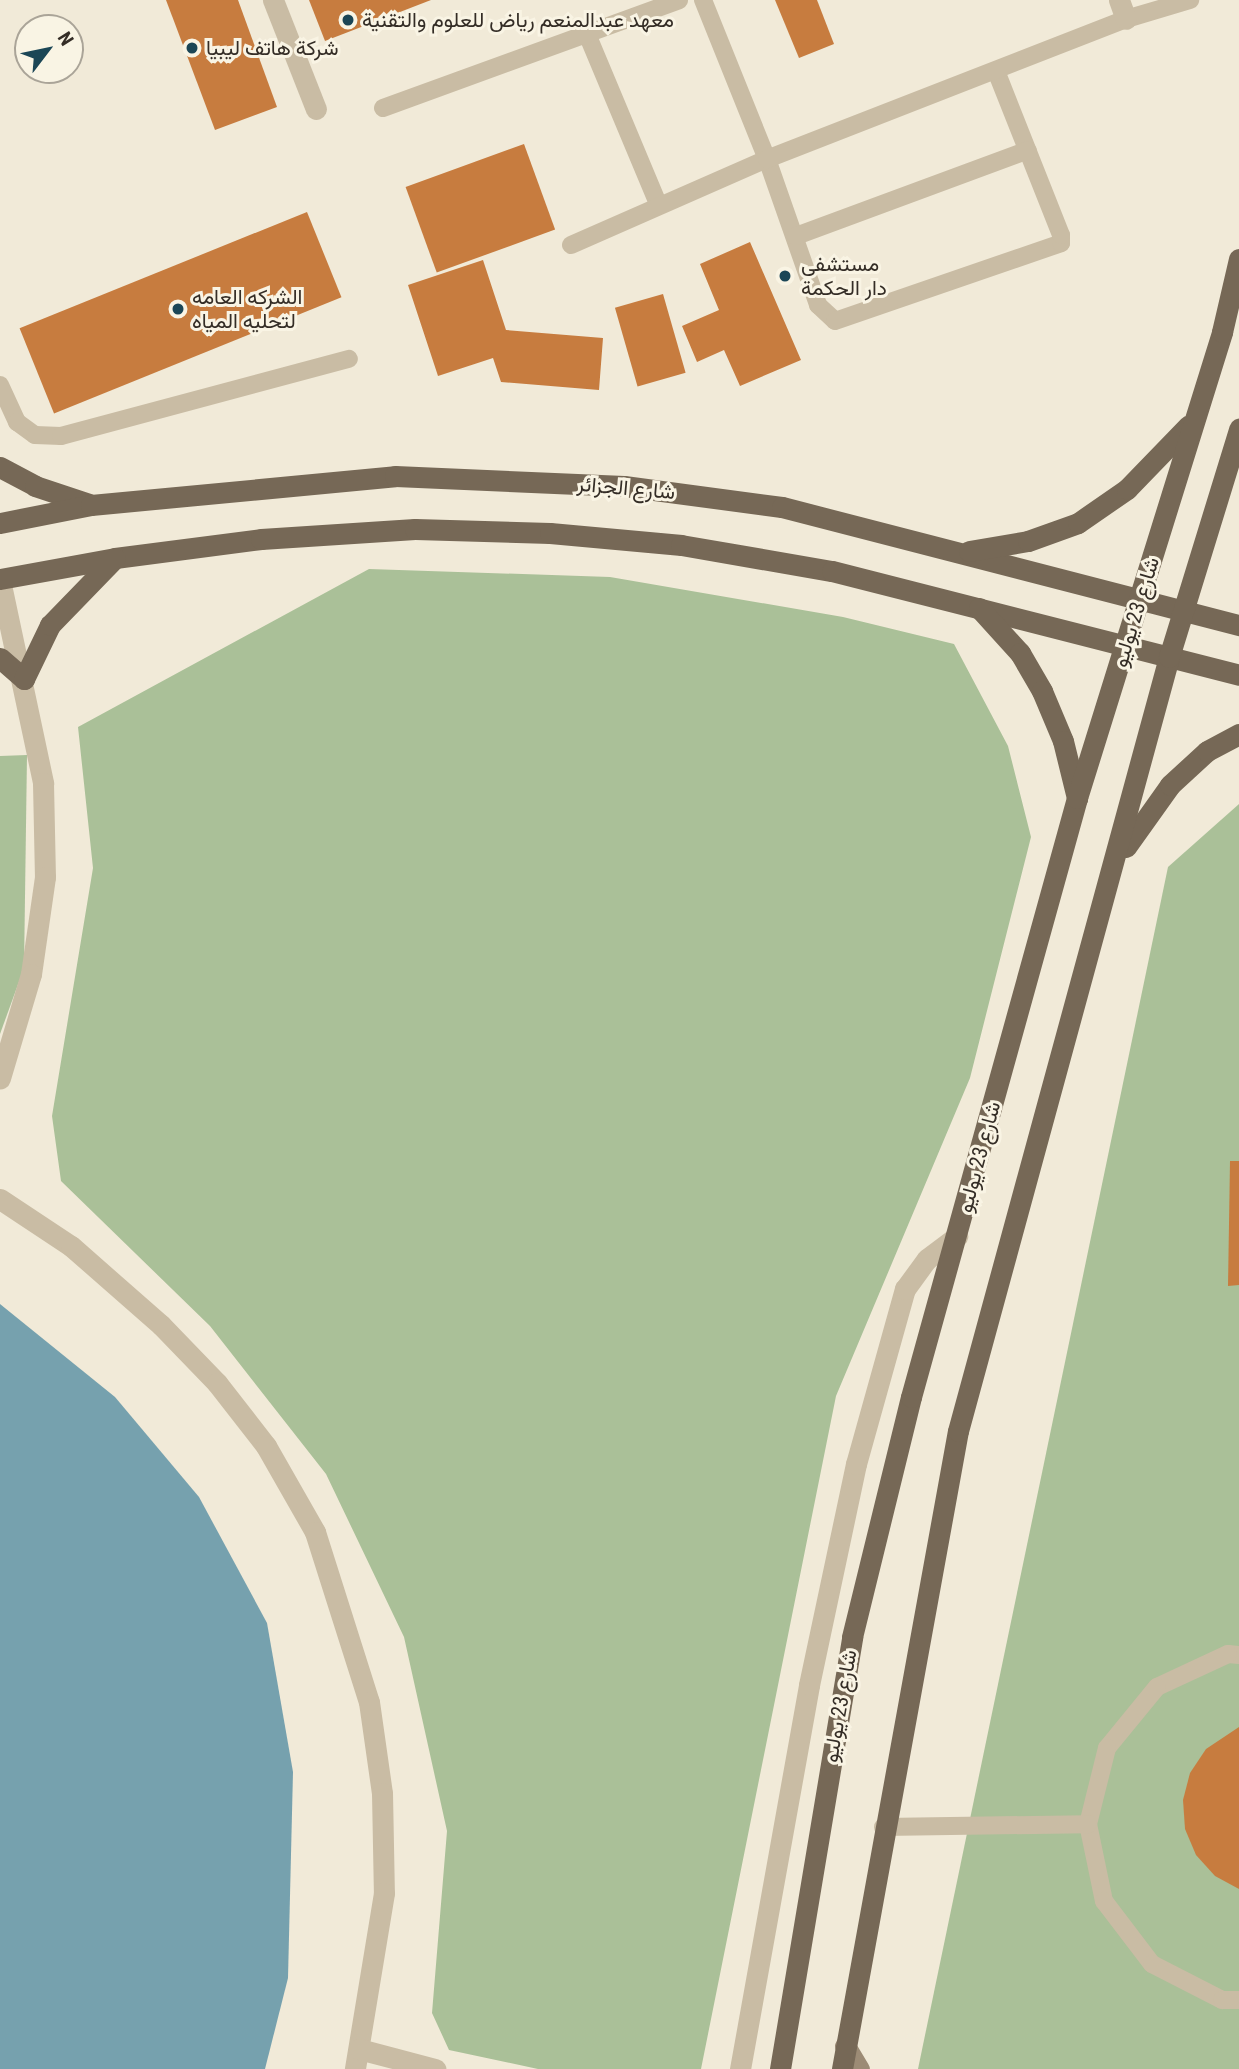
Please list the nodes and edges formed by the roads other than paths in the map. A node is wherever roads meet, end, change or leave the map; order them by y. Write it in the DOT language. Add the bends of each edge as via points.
graph roads {
  1 [pos="273,0"];
  2 [pos="679,0"];
  3 [pos="703,0"];
  4 [pos="1190,0"];
  5 [pos="1122,10"];
  6 [pos="587,34"];
  7 [pos="996,71"];
  8 [pos="316,108"];
  9 [pos="383,108"];
  10 [pos="1028,150"];
  11 [pos="767,159"];
  12 [pos="659,206"];
  13 [pos="796,236"];
  14 [pos="571,244"];
  15 [pos="1239,259"];
  16 [pos="349,359"];
  17 [pos="0,385"];
  18 [pos="1192,421"];
  19 [pos="1239,429"];
  20 [pos="1232,454"];
  21 [pos="0,467"];
  22 [pos="1239,481"];
  23 [pos="91,505"];
  24 [pos="0,523"];
  25 [pos="960,552"];
  26 [pos="115,558"];
  27 [pos="0,579"];
  28 [pos="1142,597"];
  29 [pos="979,608"];
  30 [pos="1184,609"];
  31 [pos="1239,625"];
  32 [pos="1127,643"];
  33 [pos="1170,657"];
  34 [pos="0,658"];
  35 [pos="1239,675"];
  36 [pos="24,679"];
  37 [pos="1239,734"];
  38 [pos="1077,798"];
  39 [pos="1114,866"];
  40 [pos="0,1078"];
  41 [pos="0,1199"];
  42 [pos="957,1236"];
  43 [pos="1239,1654"];
  44 [pos="1088,1824"];
  45 [pos="883,1827"];
  46 [pos="1239,2000"];
  47 [pos="845,2046"];
  48 [pos="357,2059"];
  49 [pos="435,2069"];
  50 [pos="740,2069"];
  51 [pos="780,2069"];
  52 [pos="842,2069"];
  53 [pos="859,2069"];
  1 -- 8 [label="street"];
  2 -- 6 [label="lane"];
  3 -- 11 [label="lane"];
  4 -- 5 [label="lane"];
  5 -- 7 [label="lane"];
  6 -- 9 [label="lane"];
  6 -- 12 [label="lane"];
  7 -- 10 [label="lane"];
  7 -- 11 [label="lane"];
  10 -- 13 [label="lane"];
  10 -- 13 [label="lane" via="1061,235 1055,247 835,321 818,305"];
  11 -- 12 [label="lane"];
  11 -- 13 [label="lane"];
  12 -- 14 [label="lane"];
  15 -- 18 [label="main road, شارع 23 يوليو" via="1222,332"];
  16 -- 17 [label="lane" via="61,436 35,435 17,422"];
  18 -- 25 [label="main road" via="1126,489 1079,523 1028,541"];
  18 -- 28 [label="main road, شارع 23 يوليو"];
  19 -- 20 [label="main road"];
  20 -- 22 [label="main road"];
  20 -- 30 [label="main road"];
  21 -- 23 [label="main road" via="35,486"];
  23 -- 24 [label="main road, شارع الجزائر"];
  23 -- 25 [label="main road, شارع الجزائر" via="395,476 514,480 624,486 782,507"];
  25 -- 28 [label="main road, شارع الجزائر"];
  26 -- 27 [label="main road"];
  26 -- 29 [label="main road" via="261,539 415,529 550,533 764,558"];
  26 -- 36 [label="main road" via="50,625"];
  27 -- 36 [label="street"];
  28 -- 30 [label="main road, شارع الجزائر"];
  28 -- 32 [label="main road, شارع 23 يوليو"];
  29 -- 32 [label="main road"];
  29 -- 38 [label="main road" via="1020,653 1042,691 1063,741"];
  30 -- 31 [label="main road, شارع الجزائر"];
  30 -- 33 [label="main road"];
  32 -- 33 [label="main road"];
  32 -- 38 [label="main road, شارع 23 يوليو"];
  33 -- 35 [label="main road"];
  33 -- 39 [label="main road"];
  34 -- 36 [label="main road"];
  36 -- 40 [label="street" via="43,783 45,877 32,974"];
  37 -- 39 [label="main road" via="1207,751 1170,785"];
  38 -- 42 [label="main road, شارع 23 يوليو"];
  39 -- 45 [label="main road" via="958,1431"];
  41 -- 48 [label="street" via="71,1246 208,1373 266,1446 315,1532 369,1702 382,1793 384,1893"];
  42 -- 50 [label="street" via="927,1259 905,1289 856,1464 809,1685"];
  42 -- 51 [label="main road, شارع 23 يوليو" via="852,1637"];
  43 -- 44 [label="lane" via="1228,1654 1157,1687 1107,1748"];
  44 -- 45 [label="lane"];
  44 -- 46 [label="lane" via="1104,1901 1152,1964 1222,2000"];
  45 -- 47 [label="main road"];
  47 -- 52 [label="main road"];
  47 -- 53 [label="street"];
  48 -- 49 [label="street"];
}
